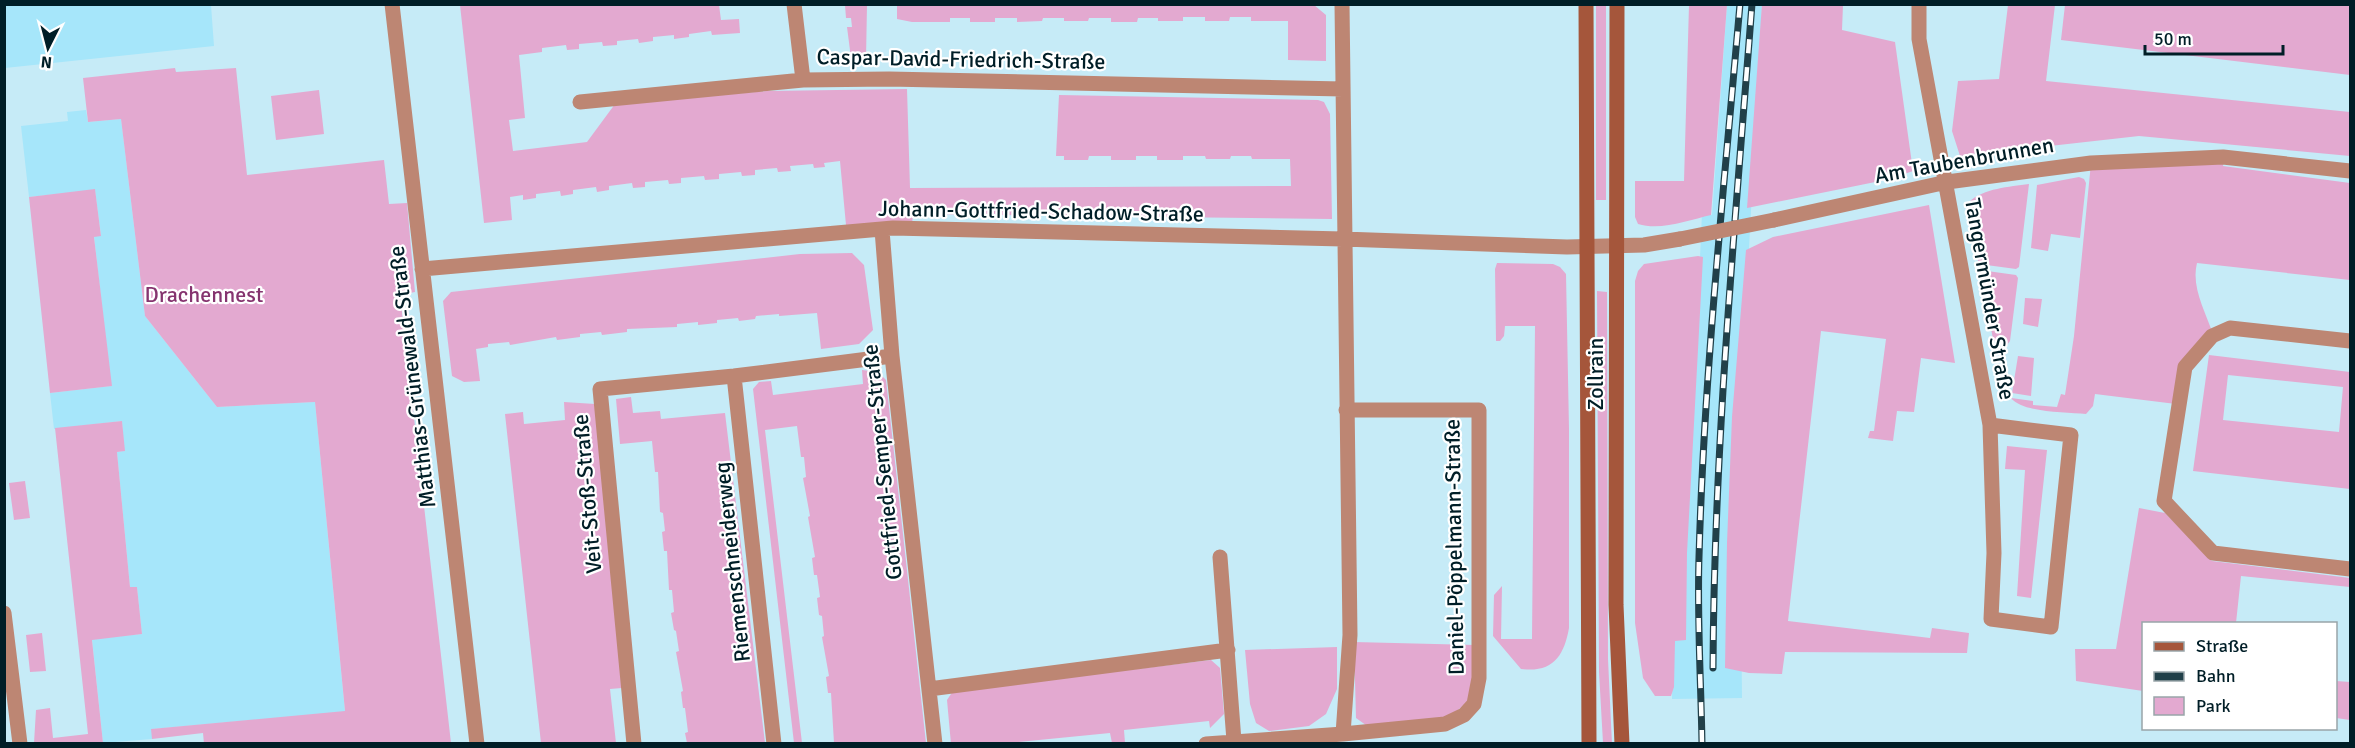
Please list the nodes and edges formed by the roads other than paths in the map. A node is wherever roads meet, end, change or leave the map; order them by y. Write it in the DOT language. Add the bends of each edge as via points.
graph roads {
  1 [pos="392,4"];
  2 [pos="794,4"];
  3 [pos="1342,4"];
  4 [pos="1586,4"];
  5 [pos="1617,4"];
  6 [pos="1919,4"];
  7 [pos="803,80"];
  8 [pos="1343,89"];
  9 [pos="580,102"];
  10 [pos="2350,171"];
  11 [pos="1947,182"];
  12 [pos="882,230"];
  13 [pos="1343,239"];
  14 [pos="1588,246"];
  15 [pos="1617,246"];
  16 [pos="422,269"];
  17 [pos="2350,341"];
  18 [pos="892,356"];
  19 [pos="734,376"];
  20 [pos="1346,410"];
  21 [pos="1990,425"];
  22 [pos="1220,557"];
  23 [pos="2350,569"];
  24 [pos="4,613"];
  25 [pos="1228,650"];
  26 [pos="929,689"];
  27 [pos="1343,734"];
  28 [pos="1234,741"];
  29 [pos="20,744"];
  30 [pos="477,744"];
  31 [pos="634,744"];
  32 [pos="774,744"];
  33 [pos="935,744"];
  34 [pos="1206,744"];
  35 [pos="1589,744"];
  36 [pos="1622,744"];
  1 -- 16 [label="street, Matthias-Grünewald-Straße"];
  2 -- 7 [label="street"];
  3 -- 8 [label="street"];
  4 -- 14 [label="main road, Zollrain"];
  5 -- 15 [label="main road, Zollrain"];
  6 -- 11 [label="street, Tangermünder Straße" via="1919,39"];
  7 -- 8 [label="street, Caspar-David-Friedrich-Straße"];
  7 -- 9 [label="street, Caspar-David-Friedrich-Straße"];
  8 -- 13 [label="street"];
  10 -- 11 [label="street, Am Taubenbrunnen" via="2223,157 2091,163"];
  11 -- 15 [label="street, Am Taubenbrunnen, bridge" via="1680,239"];
  11 -- 21 [label="street, Tangermünder Straße"];
  12 -- 13 [label="street, Johann-Gottfried-Schadow-Straße"];
  12 -- 16 [label="street, Johann-Gottfried-Schadow-Straße"];
  12 -- 18 [label="street, Gottfried-Semper-Straße"];
  13 -- 14 [label="street, Johann-Gottfried-Schadow-Straße"];
  13 -- 20 [label="street"];
  14 -- 15 [label="street, Am Taubenbrunnen"];
  14 -- 35 [label="main road, Zollrain"];
  15 -- 36 [label="main road, Zollrain" via="1616,605"];
  16 -- 30 [label="street, Matthias-Grünewald-Straße"];
  17 -- 23 [label="street" via="2230,328 2212,336 2185,367 2164,501 2213,553"];
  18 -- 19 [label="street, Veit-Stoß-Straße"];
  18 -- 26 [label="street, Gottfried-Semper-Straße"];
  19 -- 31 [label="street, Veit-Stoß-Straße" via="600,389"];
  19 -- 32 [label="street, Riemenschneiderweg"];
  20 -- 27 [label="street" via="1350,635"];
  20 -- 27 [label="street, Daniel-Pöppelmann-Straße" via="1479,410 1479,678 1474,704 1464,715 1445,723"];
  21 -- 21 [label="street, Tangermünder Straße" via="1994,553 1991,619 2051,627 2071,435"];
  22 -- 25 [label="street"];
  24 -- 29 [label="street"];
  25 -- 26 [label="street"];
  25 -- 28 [label="street"];
  26 -- 33 [label="street, Gottfried-Semper-Straße"];
  27 -- 28 [label="street"];
  28 -- 34 [label="street"];
}
